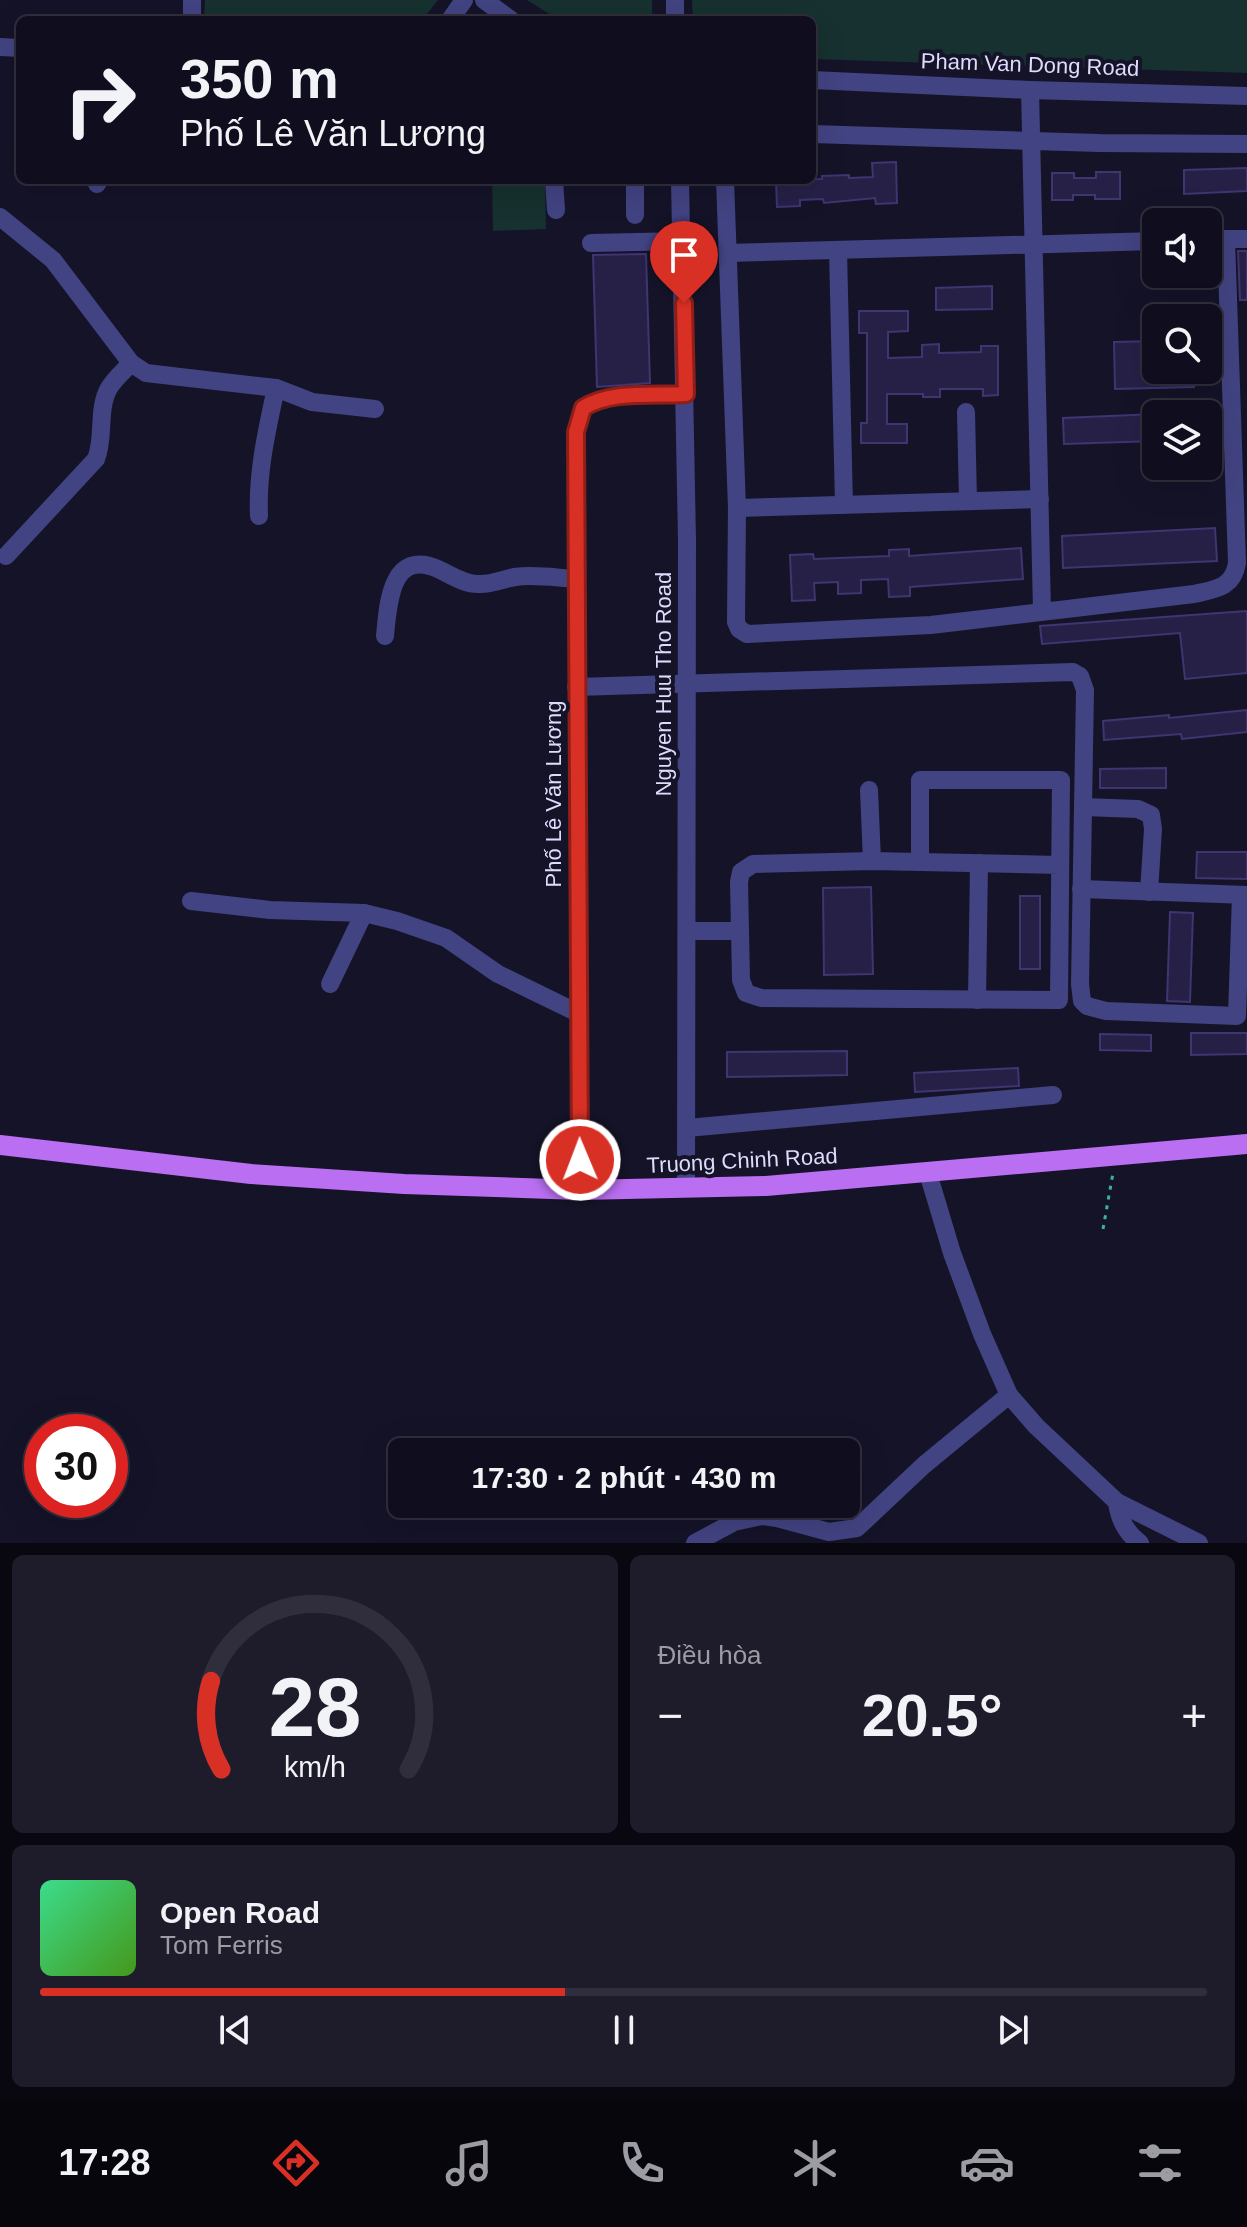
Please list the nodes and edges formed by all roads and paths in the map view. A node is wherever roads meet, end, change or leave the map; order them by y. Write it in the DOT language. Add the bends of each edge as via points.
graph roads {
  1 [pos="484,0"];
  2 [pos="506,16"];
  3 [pos="816,80"];
  4 [pos="1030,90"];
  5 [pos="1247,96"];
  6 [pos="816,134"];
  7 [pos="1032,142"];
  8 [pos="1247,144"];
  9 [pos="554,184"];
  10 [pos="635,184"];
  11 [pos="680,184"];
  12 [pos="725,184"];
  13 [pos="556,210"];
  14 [pos="635,215"];
  15 [pos="0,217"];
  16 [pos="1222,239"];
  17 [pos="1247,239"];
  18 [pos="683,241"];
  19 [pos="1142,241"];
  20 [pos="591,243"];
  21 [pos="1034,244"];
  22 [pos="838,250"];
  23 [pos="728,253"];
  24 [pos="1220,288"];
  25 [pos="131,363"];
  26 [pos="276,388"];
  27 [pos="686,394"];
  28 [pos="375,409"];
  29 [pos="966,412"];
  30 [pos="1040,499"];
  31 [pos="968,501"];
  32 [pos="844,505"];
  33 [pos="737,508"];
  34 [pos="259,516"];
  35 [pos="6,556"];
  36 [pos="577,579"];
  37 [pos="1042,611"];
  38 [pos="385,636"];
  39 [pos="687,682"];
  40 [pos="576,687"];
  41 [pos="869,790"];
  42 [pos="1083,807"];
  43 [pos="872,861"];
  44 [pos="920,862"];
  45 [pos="979,863"];
  46 [pos="1060,865"];
  47 [pos="1081,889"];
  48 [pos="1149,892"];
  49 [pos="1244,895"];
  50 [pos="191,901"];
  51 [pos="364,913"];
  52 [pos="688,931"];
  53 [pos="738,931"];
  54 [pos="330,984"];
  55 [pos="977,1000"];
  56 [pos="578,1013"];
  57 [pos="1053,1095"];
  58 [pos="687,1128"];
  59 [pos="1247,1144"];
  60 [pos="0,1145"];
  61 [pos="1116,1154"];
  62 [pos="928,1173"];
  63 [pos="686,1188"];
  64 [pos="580,1190"];
  65 [pos="1103,1229"];
  66 [pos="1009,1395"];
  67 [pos="1117,1502"];
  68 [pos="826,1538"];
  69 [pos="695,1543"];
  70 [pos="1140,1543"];
  71 [pos="1199,1543"];
  1 -- 2 [label="street"];
  3 -- 4 [label="street, Pham Van Dong Road"];
  4 -- 5 [label="street, Pham Van Dong Road"];
  4 -- 7 [label="street"];
  6 -- 7 [label="street"];
  7 -- 8 [label="street"];
  7 -- 21 [label="street"];
  9 -- 13 [label="street"];
  10 -- 14 [label="street"];
  11 -- 18 [label="street, Nguyen Huu Tho Road"];
  12 -- 23 [label="street"];
  15 -- 25 [label="street" via="53,260"];
  16 -- 17 [label="street"];
  18 -- 20 [label="street"];
  18 -- 27 [label="street, Nguyen Huu Tho Road"];
  19 -- 21 [label="street"];
  21 -- 22 [label="street"];
  21 -- 30 [label="street"];
  22 -- 23 [label="street"];
  22 -- 32 [label="street"];
  23 -- 33 [label="street"];
  24 -- 37 [label="street" via="1235,574 1220,588 1194,594"];
  25 -- 26 [label="street" via="154,375"];
  25 -- 35 [label="street" via="106,396 96,459"];
  26 -- 28 [label="street" via="312,402"];
  26 -- 34 [label="street" via="262,455"];
  27 -- 36 [label="street, Phố Lê Văn Lương" via="602,399 583,408 576,432"];
  27 -- 39 [label="street, Nguyen Huu Tho Road"];
  29 -- 31 [label="street"];
  30 -- 31 [label="street"];
  30 -- 37 [label="street"];
  31 -- 32 [label="street"];
  32 -- 33 [label="street"];
  33 -- 37 [label="street" via="736,622 747,634 931,625"];
  36 -- 38 [label="street" via="517,577 477,584 416,566 392,584"];
  36 -- 40 [label="street, Phố Lê Văn Lương"];
  39 -- 40 [label="street"];
  39 -- 42 [label="street" via="1073,672 1085,690"];
  39 -- 52 [label="street, Nguyen Huu Tho Road"];
  40 -- 56 [label="street, Phố Lê Văn Lương"];
  41 -- 43 [label="street"];
  42 -- 47 [label="street"];
  42 -- 48 [label="street" via="1138,809 1151,815"];
  43 -- 44 [label="street"];
  43 -- 53 [label="street" via="746,867 739,882"];
  44 -- 45 [label="street"];
  44 -- 46 [label="street" via="920,780 1061,780"];
  45 -- 46 [label="street"];
  45 -- 55 [label="street"];
  46 -- 55 [label="street" via="1059,1000"];
  47 -- 48 [label="street"];
  47 -- 49 [label="street" via="1080,984 1087,1006 1237,1016"];
  48 -- 49 [label="street"];
  50 -- 51 [label="street"];
  51 -- 54 [label="street"];
  51 -- 56 [label="street" via="436,933 524,989"];
  52 -- 53 [label="street"];
  52 -- 58 [label="street, Nguyen Huu Tho Road"];
  53 -- 55 [label="street" via="742,987 751,997"];
  56 -- 64 [label="street, Phố Lê Văn Lương"];
  57 -- 58 [label="street"];
  58 -- 63 [label="street, Nguyen Huu Tho Road"];
  59 -- 61 [label="main road, Truong Chinh Road"];
  60 -- 64 [label="main road, Truong Chinh Road" via="251,1174"];
  61 -- 62 [label="main road, Truong Chinh Road"];
  61 -- 65 [label="path"];
  62 -- 63 [label="main road, Truong Chinh Road"];
  62 -- 66 [label="street" via="957,1267"];
  63 -- 64 [label="main road, Truong Chinh Road"];
  66 -- 67 [label="street"];
  66 -- 68 [label="street" via="924,1465 866,1522"];
  67 -- 70 [label="street" via="1126,1529"];
  67 -- 71 [label="street"];
  68 -- 69 [label="street" via="786,1520 762,1516 734,1522"];
}
